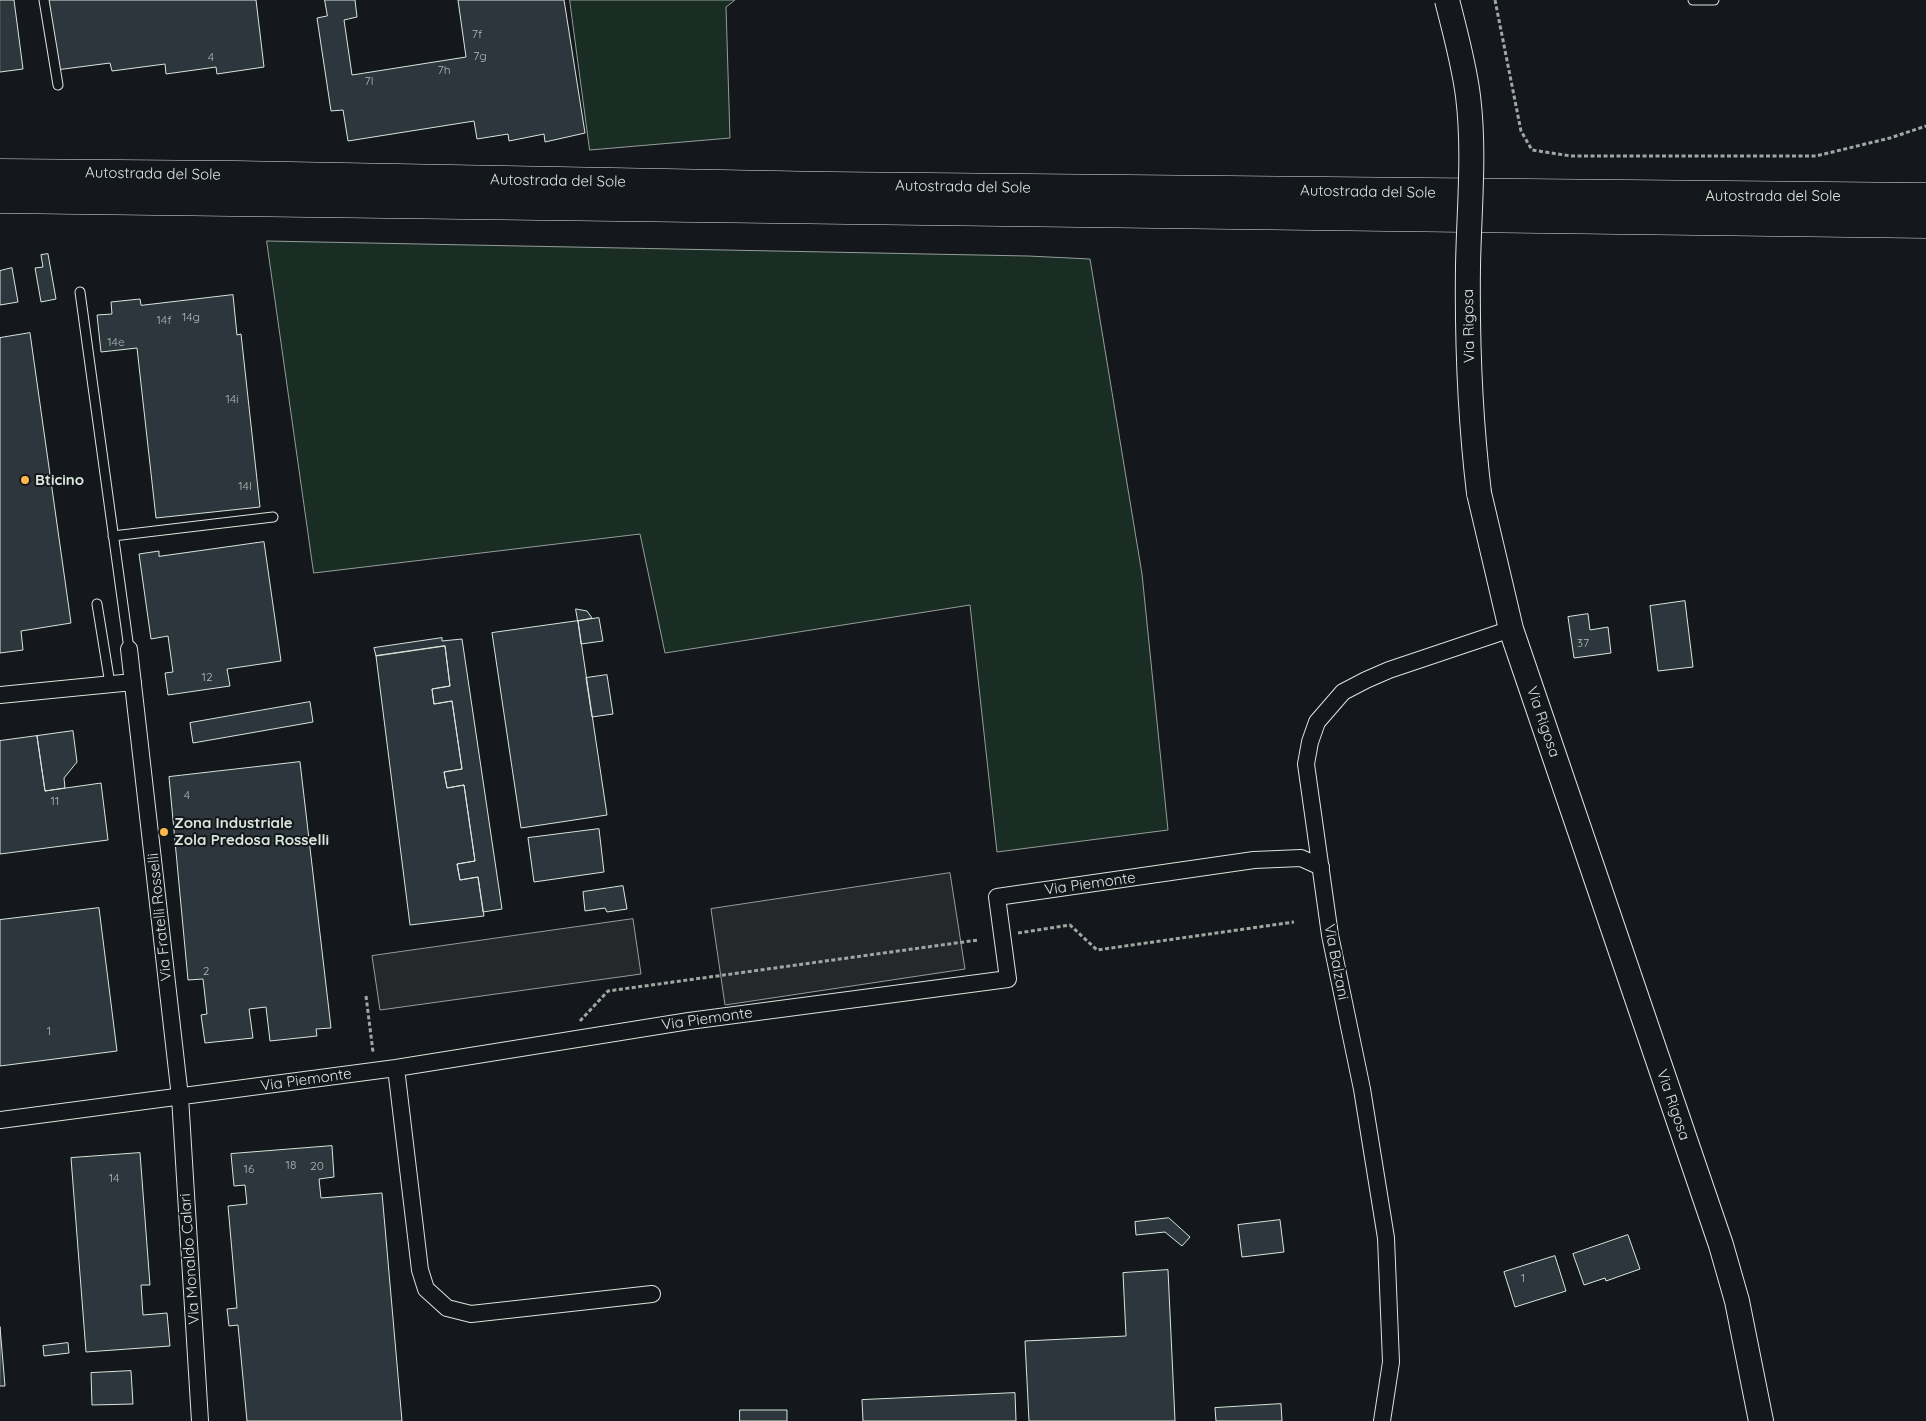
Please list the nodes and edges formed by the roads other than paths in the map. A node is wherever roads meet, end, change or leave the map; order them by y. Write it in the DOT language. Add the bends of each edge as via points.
graph roads {
  1 [pos="44,0"];
  2 [pos="1447,0"];
  3 [pos="1693,0"];
  4 [pos="1714,0"];
  5 [pos="58,85"];
  6 [pos="0,173"];
  7 [pos="1926,197"];
  8 [pos="0,199"];
  9 [pos="1926,224"];
  10 [pos="80,292"];
  11 [pos="273,517"];
  12 [pos="114,536"];
  13 [pos="97,604"];
  14 [pos="1511,629"];
  15 [pos="129,649"];
  16 [pos="133,682"];
  17 [pos="110,684"];
  18 [pos="0,695"];
  19 [pos="1321,867"];
  20 [pos="396,1068"];
  21 [pos="180,1097"];
  22 [pos="0,1120"];
  23 [pos="652,1294"];
  24 [pos="200,1421"];
  25 [pos="1382,1421"];
  26 [pos="1761,1421"];
  1 -- 5 [label="lane"];
  2 -- 14 [label="main road, Via Rigosa, bridge" via="1469,105 1469,380 1472,434 1479,493"];
  3 -- 4 [label="lane"];
  6 -- 7 [label="highway, Autostrada del Sole"];
  8 -- 9 [label="highway, Autostrada del Sole"];
  10 -- 12 [label="lane"];
  11 -- 12 [label="lane"];
  12 -- 15 [label="lane"];
  13 -- 17 [label="lane"];
  14 -- 19 [label="street, Via Balzani" via="1366,680 1343,692 1331,704 1318,722 1306,764"];
  14 -- 26 [label="main road, Via Rigosa" via="1720,1245 1737,1301"];
  15 -- 16 [label="street, Via Fratelli Rosselli"];
  16 -- 17 [label="street"];
  16 -- 21 [label="street, Via Fratelli Rosselli"];
  17 -- 18 [label="street"];
  19 -- 20 [label="street, Via Piemonte" via="1301,858 1254,860 997,897 1008,979 689,1021"];
  19 -- 25 [label="street, Via Balzani" via="1330,935 1362,1089 1386,1238 1391,1362"];
  20 -- 21 [label="street, Via Piemonte"];
  20 -- 23 [label="street" via="420,1270 426,1288 447,1308 471,1314"];
  21 -- 22 [label="street, Via Piemonte"];
  21 -- 24 [label="street, Via Monaldo Calari"];
}
